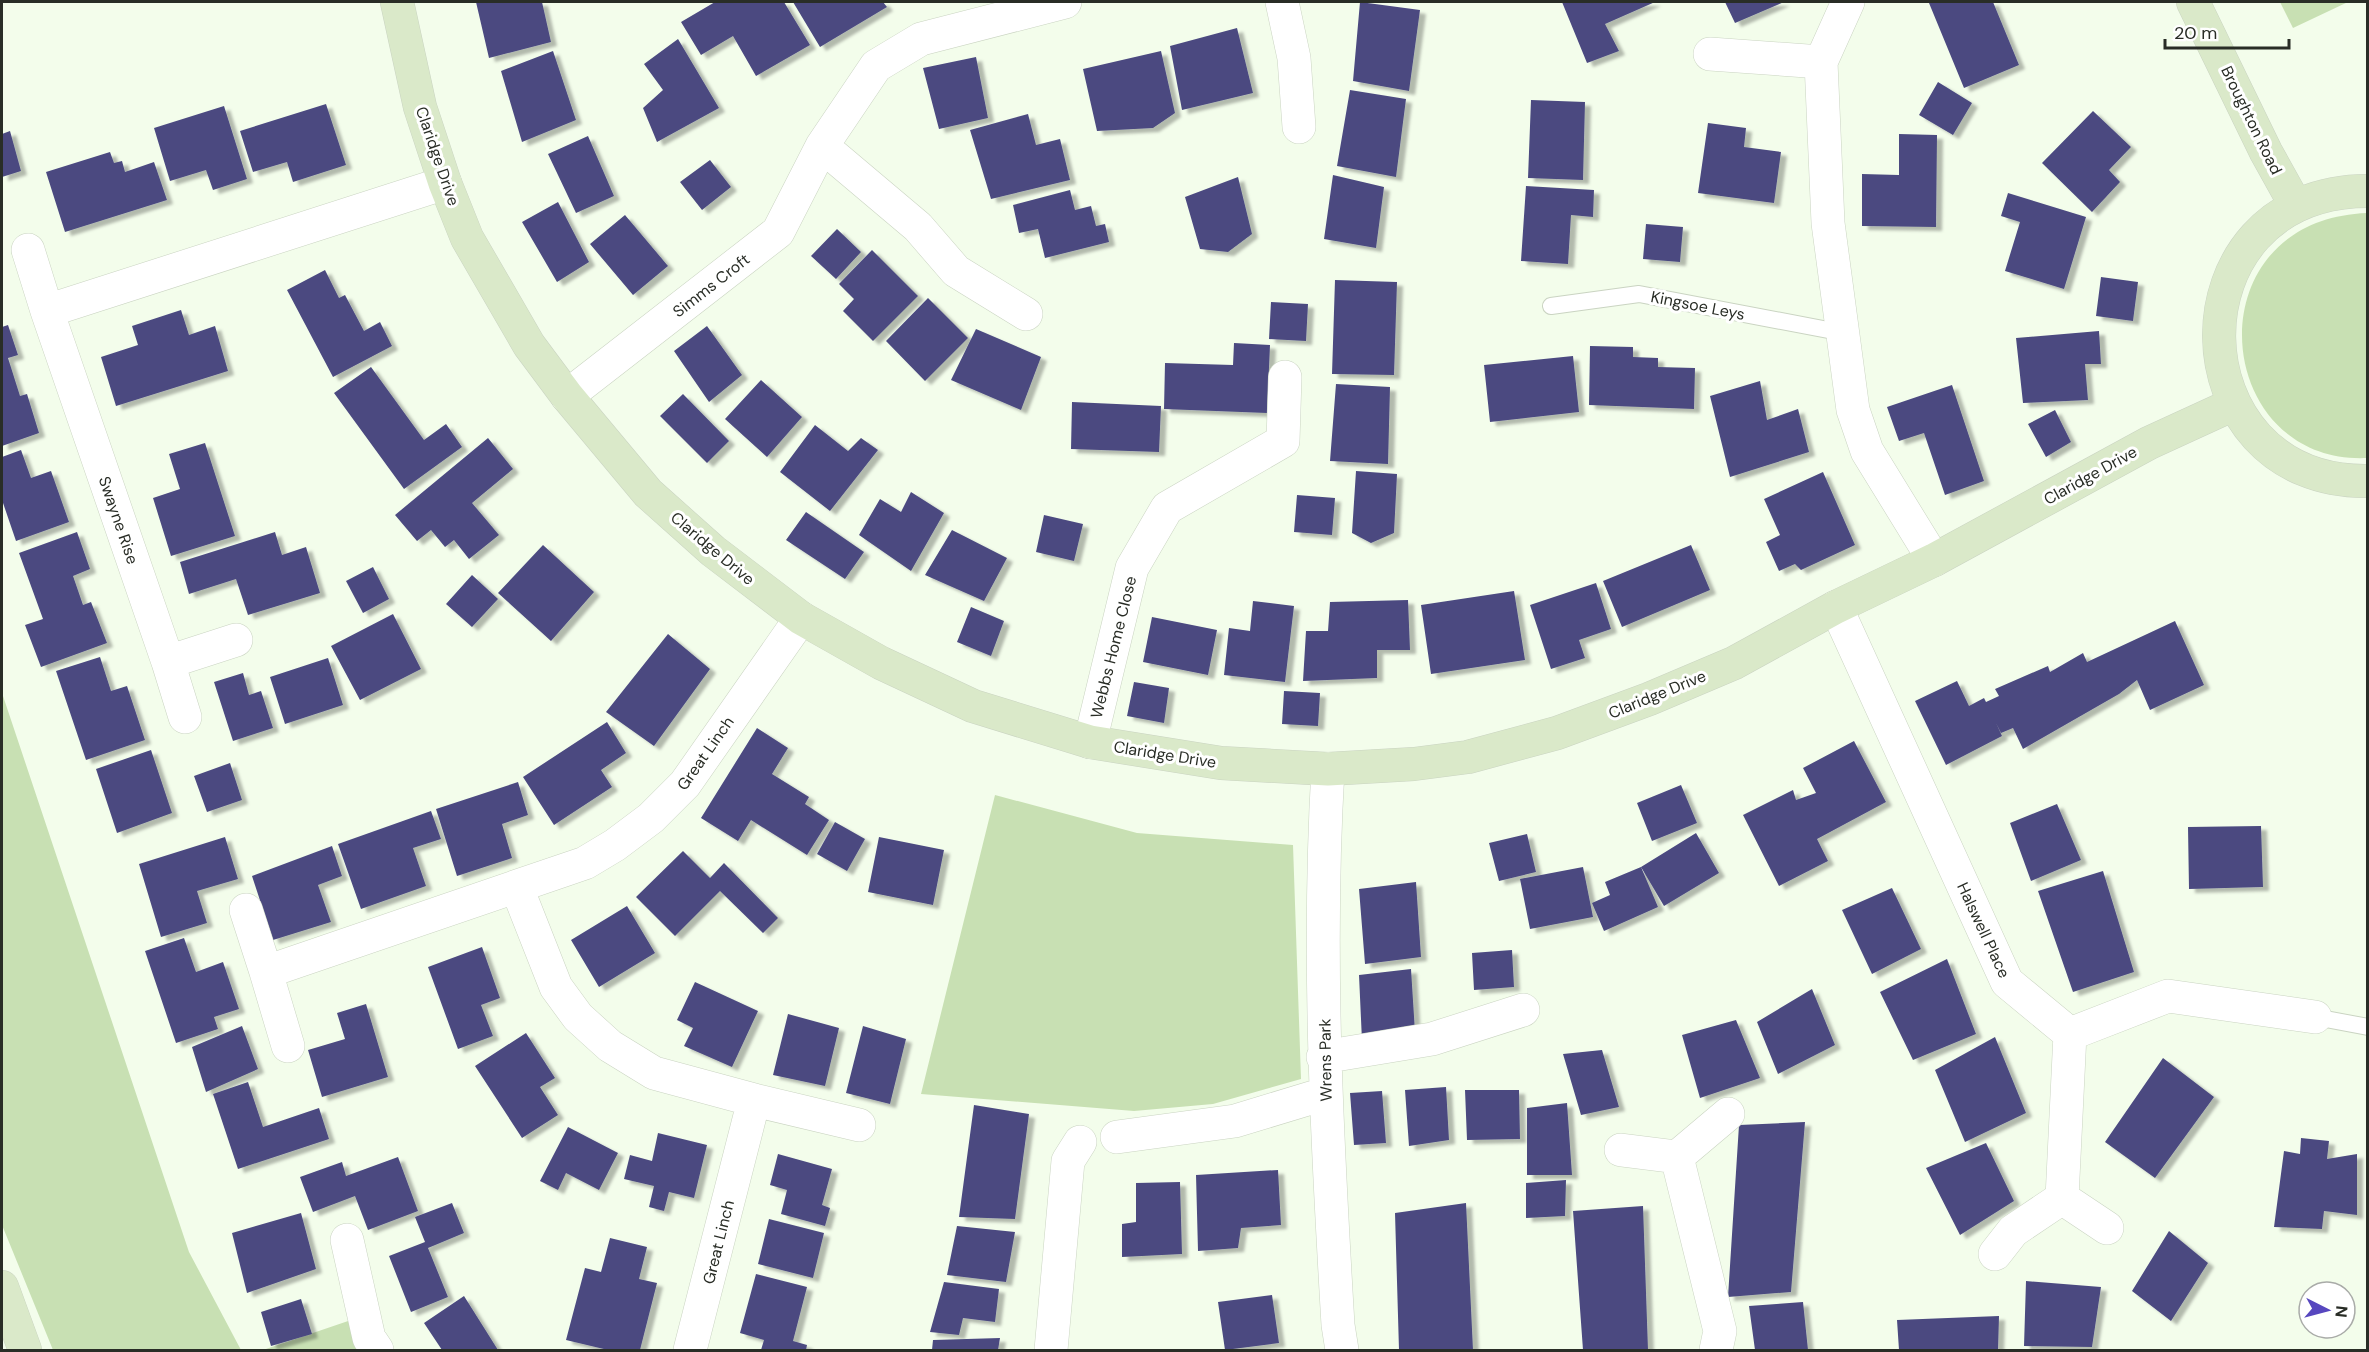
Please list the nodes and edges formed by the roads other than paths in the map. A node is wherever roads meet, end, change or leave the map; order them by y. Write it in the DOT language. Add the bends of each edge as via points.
graph roads {
  1 [pos="397,2"];
  2 [pos="1065,2"];
  3 [pos="1282,2"];
  4 [pos="1848,2"];
  5 [pos="2193,2"];
  6 [pos="1710,54"];
  7 [pos="1821,62"];
  8 [pos="1299,127"];
  9 [pos="822,146"];
  10 [pos="445,183"];
  11 [pos="2367,191"];
  12 [pos="2296,206"];
  13 [pos="28,249"];
  14 [pos="1551,306"];
  15 [pos="47,310"];
  16 [pos="1026,314"];
  17 [pos="1844,333"];
  18 [pos="1285,376"];
  19 [pos="567,396"];
  20 [pos="2234,404"];
  21 [pos="2367,481"];
  22 [pos="1934,560"];
  23 [pos="1836,607"];
  24 [pos="801,618"];
  25 [pos="236,640"];
  26 [pos="168,662"];
  27 [pos="185,717"];
  28 [pos="1090,742"];
  29 [pos="1328,769"];
  30 [pos="516,888"];
  31 [pos="246,910"];
  32 [pos="266,972"];
  33 [pos="1523,1010"];
  34 [pos="2315,1017"];
  35 [pos="2367,1027"];
  36 [pos="2070,1034"];
  37 [pos="288,1046"];
  38 [pos="1323,1057"];
  39 [pos="1324,1094"];
  40 [pos="754,1100"];
  41 [pos="1728,1114"];
  42 [pos="859,1125"];
  43 [pos="1117,1137"];
  44 [pos="1080,1142"];
  45 [pos="1621,1150"];
  46 [pos="1677,1156"];
  47 [pos="2062,1198"];
  48 [pos="2107,1228"];
  49 [pos="347,1239"];
  50 [pos="1995,1254"];
  51 [pos="2,1287"];
  52 [pos="24,1350"];
  53 [pos="377,1350"];
  54 [pos="690,1350"];
  55 [pos="1051,1350"];
  56 [pos="1342,1350"];
  57 [pos="1716,1350"];
  1 -- 10 [label="street, Claridge Drive" via="420,107"];
  2 -- 9 [label="street, Simms Croft" via="921,39 876,66"];
  3 -- 8 [label="street" via="1294,58"];
  4 -- 7 [label="street"];
  5 -- 12 [label="street, Broughton Road"];
  6 -- 7 [label="street"];
  7 -- 17 [label="street" via="1828,223"];
  9 -- 16 [label="street" via="918,227 956,271"];
  9 -- 19 [label="street, Simms Croft" via="778,232"];
  10 -- 15 [label="street"];
  10 -- 19 [label="street, Claridge Drive" via="467,238 498,295"];
  11 -- 12 [label="street" via="2321,196"];
  12 -- 20 [label="street" via="2251,242 2224,292 2218,349 2223,377"];
  13 -- 15 [label="street, Swayne Rise"];
  14 -- 17 [label="lane, Kingsoe Leys" via="1639,294"];
  15 -- 26 [label="street, Swayne Rise"];
  17 -- 22 [label="street" via="1853,410 1867,451"];
  18 -- 28 [label="street, Webbs Home Close" via="1283,441 1167,508 1132,568"];
  19 -- 24 [label="street, Claridge Drive" via="648,493 713,551"];
  20 -- 21 [label="street" via="2252,430 2303,469 2334,478"];
  20 -- 22 [label="street, Claridge Drive" via="2149,443"];
  22 -- 23 [label="street, Claridge Drive"];
  23 -- 29 [label="street, Claridge Drive" via="1734,663 1557,733 1468,757"];
  23 -- 36 [label="street, Halswell Place" via="2007,982"];
  24 -- 28 [label="street, Claridge Drive" via="880,663 973,706"];
  24 -- 30 [label="street, Great Linch" via="685,784 651,818 585,863"];
  25 -- 26 [label="street"];
  26 -- 27 [label="street, Swayne Rise"];
  28 -- 29 [label="street, Claridge Drive" via="1221,763"];
  29 -- 38 [label="street, Wrens Park"];
  30 -- 32 [label="street, Great Linch"];
  30 -- 40 [label="street" via="556,987 578,1017 610,1046 654,1073"];
  31 -- 32 [label="street"];
  32 -- 37 [label="street"];
  33 -- 38 [label="street" via="1432,1039"];
  34 -- 35 [label="lane"];
  34 -- 36 [label="street" via="2168,996"];
  36 -- 47 [label="street"];
  38 -- 39 [label="street, Wrens Park"];
  39 -- 43 [label="street" via="1235,1121"];
  39 -- 56 [label="street, Wrens Park"];
  40 -- 42 [label="street"];
  40 -- 54 [label="street, Great Linch"];
  41 -- 46 [label="street"];
  44 -- 55 [label="street" via="1068,1161"];
  45 -- 46 [label="street"];
  46 -- 57 [label="street" via="1720,1331"];
  47 -- 48 [label="street"];
  47 -- 50 [label="street" via="2013,1231"];
  49 -- 53 [label="street" via="369,1338"];
  51 -- 52 [label="street"];
}
